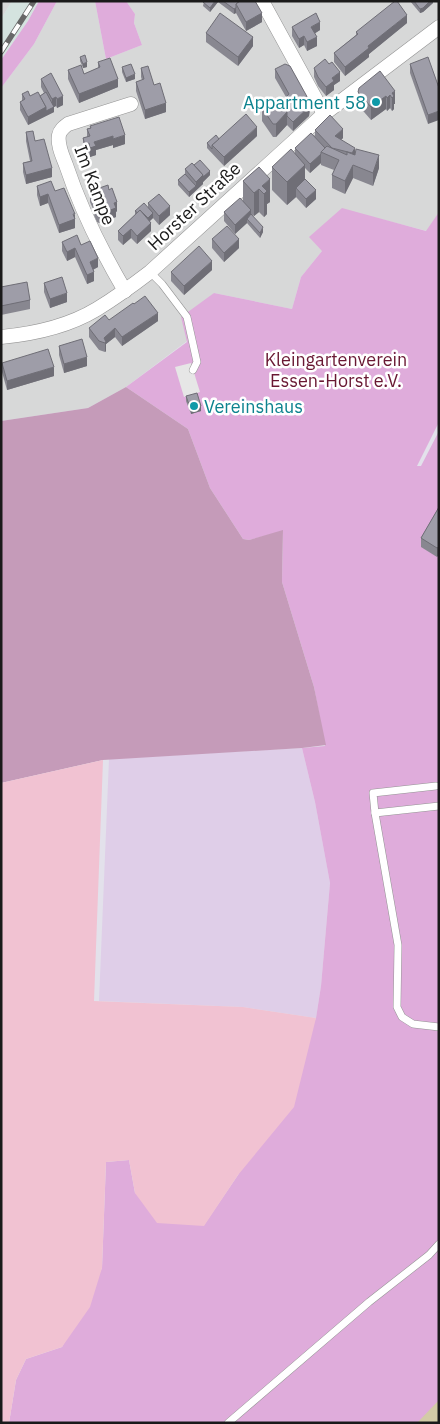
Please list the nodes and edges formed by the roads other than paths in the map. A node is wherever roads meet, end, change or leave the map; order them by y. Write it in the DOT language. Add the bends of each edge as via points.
graph roads {
  1 [pos="263,2"];
  2 [pos="439,27"];
  3 [pos="131,104"];
  4 [pos="324,114"];
  5 [pos="150,272"];
  6 [pos="125,291"];
  7 [pos="1,337"];
  8 [pos="193,370"];
  9 [pos="436,786"];
  10 [pos="439,806"];
  11 [pos="375,813"];
  12 [pos="439,1028"];
  13 [pos="439,1244"];
  14 [pos="228,1423"];
  1 -- 4 [label="street"];
  2 -- 4 [label="street, Horster Straße"];
  3 -- 6 [label="street, Im Kampe" via="68,124 61,130 58,140 88,224"];
  4 -- 5 [label="street, Horster Straße"];
  5 -- 6 [label="street, Horster Straße"];
  5 -- 8 [label="lane" via="187,317 197,362"];
  6 -- 7 [label="street, Horster Straße" via="69,322"];
  9 -- 11 [label="lane" via="373,793"];
  10 -- 11 [label="lane"];
  11 -- 12 [label="lane" via="398,944 397,1007 402,1017 413,1024"];
  13 -- 14 [label="lane"];
}
